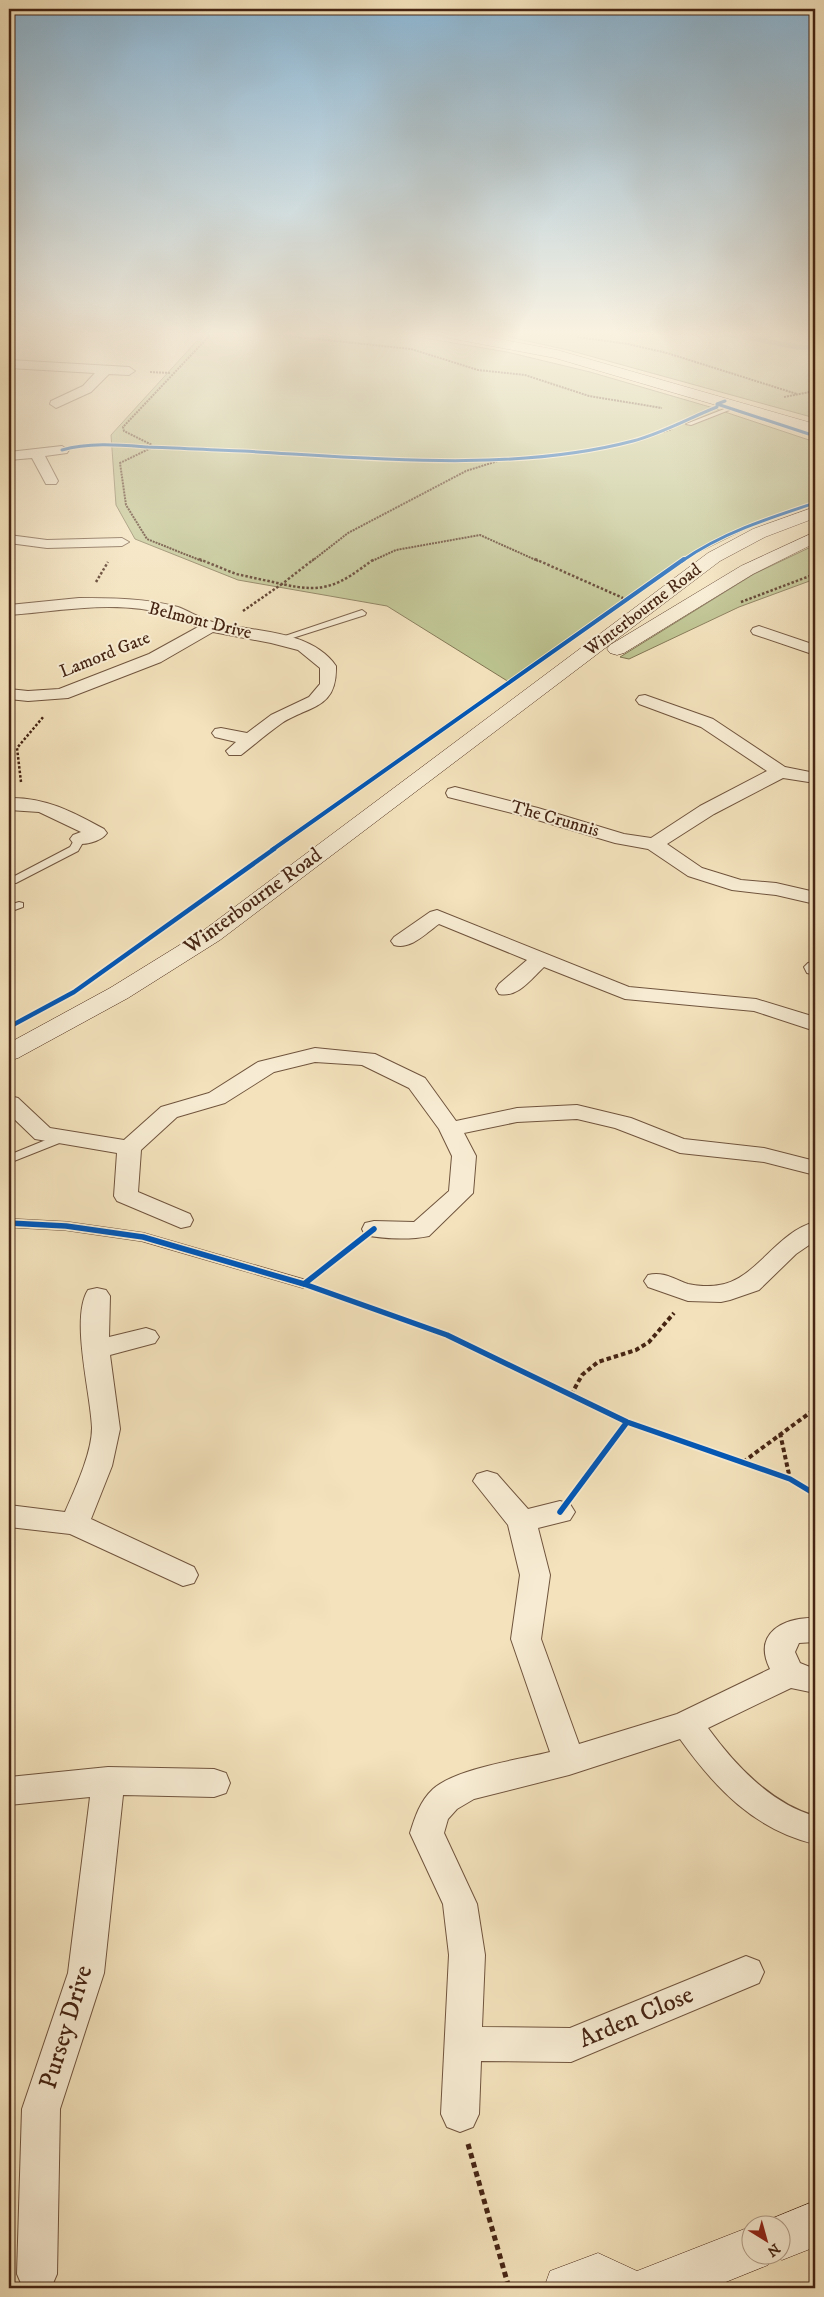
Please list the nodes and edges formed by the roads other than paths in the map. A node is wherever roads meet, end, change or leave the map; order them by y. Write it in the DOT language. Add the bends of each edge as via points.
graph roads {
  1 [pos="62,450"];
  2 [pos="37,453"];
  3 [pos="9,456"];
  4 [pos="51,481"];
  5 [pos="815,512"];
  6 [pos="815,537"];
  7 [pos="9,539"];
  8 [pos="122,542"];
  9 [pos="9,610"];
  10 [pos="362,613"];
  11 [pos="211,628"];
  12 [pos="759,631"];
  13 [pos="278,640"];
  14 [pos="815,650"];
  15 [pos="9,694"];
  16 [pos="644,700"];
  17 [pos="484,730"];
  18 [pos="221,733"];
  19 [pos="249,739"];
  20 [pos="235,751"];
  21 [pos="780,772"];
  22 [pos="815,778"];
  23 [pos="455,793"];
  24 [pos="17,803"];
  25 [pos="80,839"];
  26 [pos="654,844"];
  27 [pos="12,881"];
  28 [pos="815,898"];
  29 [pos="400,941"];
  30 [pos="541,959"];
  31 [pos="507,989"];
  32 [pos="815,1024"];
  33 [pos="9,1053"];
  34 [pos="10,1103"];
  35 [pos="450,1128"];
  36 [pos="63,1137"];
  37 [pos="129,1148"];
  38 [pos="9,1159"];
  39 [pos="815,1168"];
  40 [pos="181,1220"];
  41 [pos="9,1223"];
  42 [pos="374,1229"];
  43 [pos="815,1230"];
  44 [pos="657,1280"];
  45 [pos="304,1284"];
  46 [pos="97,1296"];
  47 [pos="146,1337"];
  48 [pos="96,1349"];
  49 [pos="487,1481"];
  50 [pos="560,1512"];
  51 [pos="9,1516"];
  52 [pos="522,1521"];
  53 [pos="75,1524"];
  54 [pos="183,1575"];
  55 [pos="815,1630"];
  56 [pos="803,1677"];
  57 [pos="687,1724"];
  58 [pos="568,1761"];
  59 [pos="108,1781"];
  60 [pos="214,1783"];
  61 [pos="9,1791"];
  62 [pos="815,1830"];
  63 [pos="746,1972"];
  64 [pos="463,2044"];
  65 [pos="460,2114"];
  66 [pos="815,2224"];
  67 [pos="792,2233"];
  68 [pos="742,2253"];
  69 [pos="37,2274"];
  70 [pos="567,2288"];
  71 [pos="622,2288"];
  72 [pos="652,2288"];
  1 -- 2 [label="street"];
  2 -- 3 [label="street"];
  2 -- 4 [label="street"];
  5 -- 17 [label="main road, Winterbourne Road" via="759,533 714,556"];
  6 -- 17 [label="main road, Winterbourne Road" via="747,570"];
  7 -- 8 [label="street" via="96,547"];
  9 -- 11 [label="street, Belmont Drive" via="81,603 126,603 173,611"];
  10 -- 13 [label="lane"];
  11 -- 13 [label="street, Belmont Drive"];
  11 -- 15 [label="street, Lamord Gate" via="155,658 62,694"];
  12 -- 14 [label="street"];
  13 -- 19 [label="street, Belmont Drive" via="304,647 328,666 328,684 315,701 278,719"];
  16 -- 21 [label="street" via="707,723"];
  17 -- 33 [label="main road, Winterbourne Road" via="212,934 119,993"];
  18 -- 19 [label="street"];
  19 -- 20 [label="street, Belmont Drive"];
  21 -- 22 [label="street"];
  21 -- 26 [label="street" via="707,810"];
  23 -- 26 [label="street, The Crunnis" via="622,839"];
  24 -- 25 [label="street" via="59,811 97,832"];
  25 -- 27 [label="lane" via="74,849"];
  26 -- 28 [label="street, The Crunnis" via="695,872 739,886 776,888"];
  29 -- 30 [label="street" via="437,916"];
  30 -- 31 [label="street"];
  30 -- 32 [label="street" via="625,993 756,1005"];
  34 -- 36 [label="street" via="43,1134"];
  35 -- 37 [label="street" via="417,1083 368,1059 315,1055 266,1067 217,1098 169,1112"];
  35 -- 39 [label="street" via="517,1115 577,1112 624,1122 680,1146 764,1155"];
  35 -- 42 [label="street" via="464,1156 461,1192 420,1230"];
  36 -- 37 [label="street"];
  36 -- 38 [label="lane"];
  37 -- 40 [label="street" via="126,1196"];
  41 -- 45 [label="lane" via="66,1226 144,1237"];
  43 -- 44 [label="street" via="786,1248 750,1284 721,1294 688,1293"];
  46 -- 48 [label="street"];
  47 -- 48 [label="street"];
  48 -- 53 [label="street" via="106,1429 98,1466"];
  49 -- 52 [label="street"];
  50 -- 52 [label="street"];
  51 -- 53 [label="street"];
  52 -- 58 [label="street" via="535,1575 526,1639"];
  53 -- 54 [label="street"];
  55 -- 56 [label="street" via="789,1633 778,1647 783,1665"];
  56 -- 57 [label="street"];
  57 -- 58 [label="street"];
  57 -- 62 [label="street" via="704,1748 757,1803 782,1820"];
  58 -- 64 [label="street" via="465,1787 445,1799 434,1812 427,1833 460,1904 466,1955"];
  59 -- 60 [label="street"];
  59 -- 61 [label="street"];
  59 -- 69 [label="street, Pursey Drive" via="86,1973 41,2108"];
  63 -- 64 [label="street, Arden Close" via="571,2046"];
  64 -- 65 [label="street"];
  66 -- 67 [label="main road"];
  68 -- 72 [label="main road"];
  70 -- 71 [label="main road" via="598,2276"];
}
